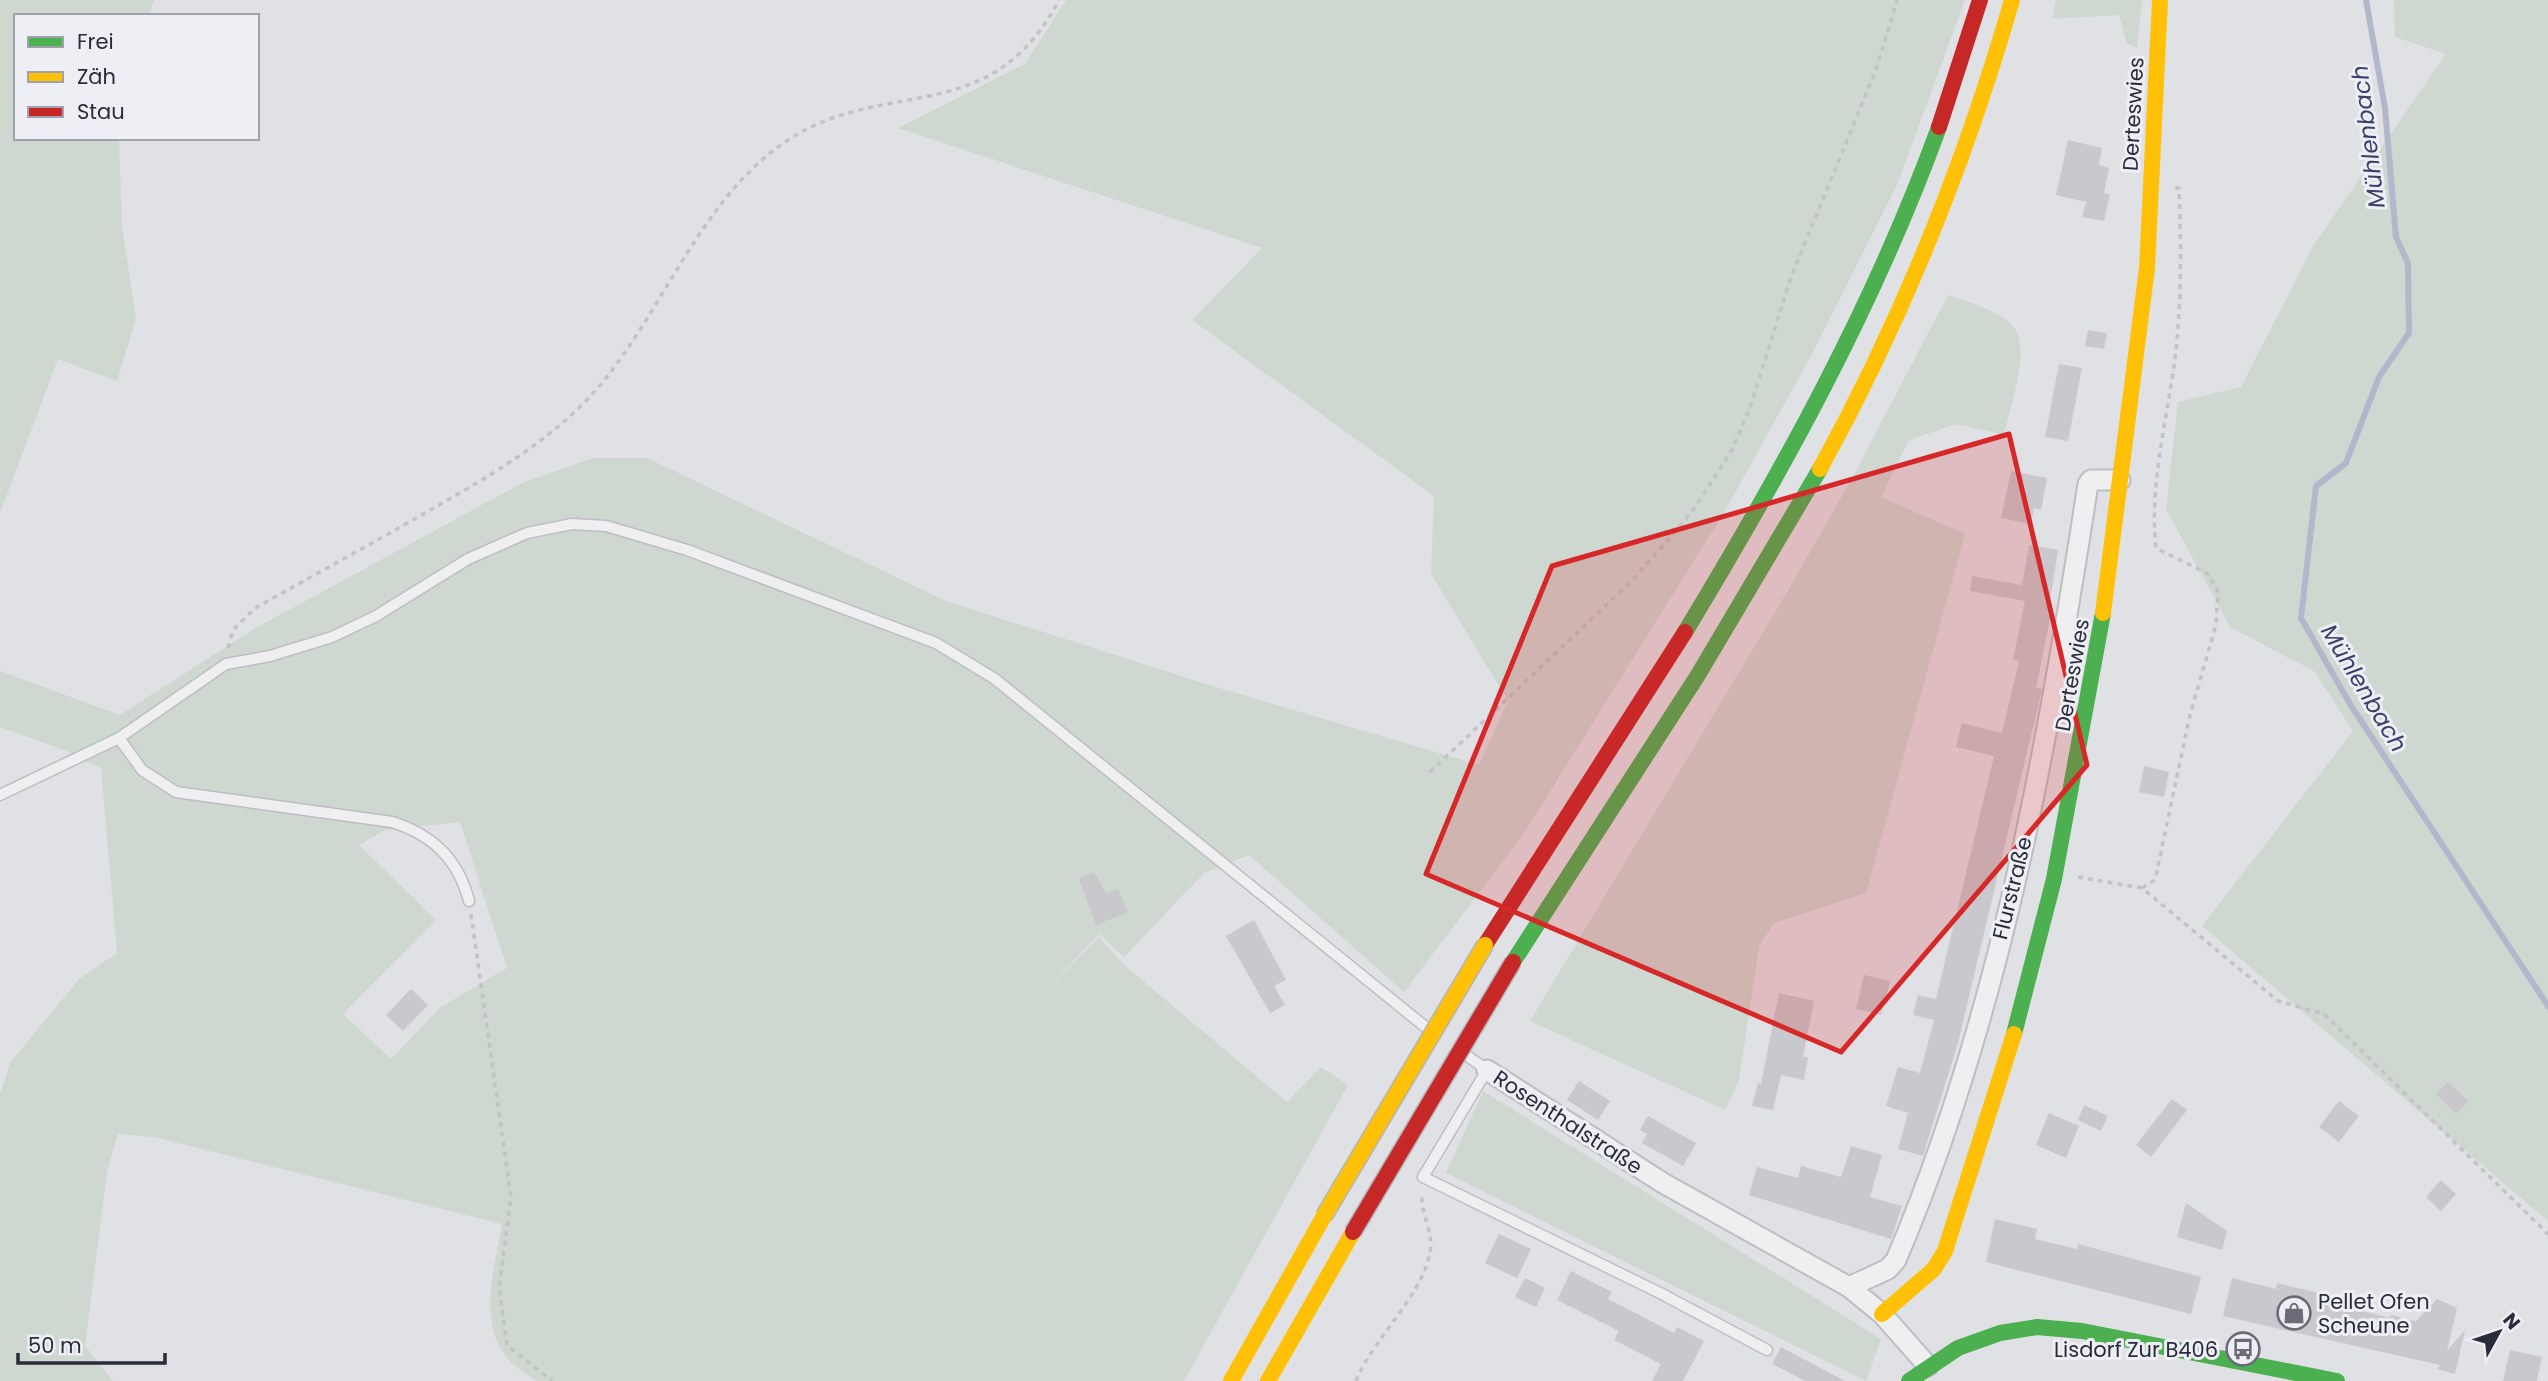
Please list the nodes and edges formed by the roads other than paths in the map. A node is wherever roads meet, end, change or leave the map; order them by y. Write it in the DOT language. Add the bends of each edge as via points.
graph roads {
  1 [pos="1980,0"];
  2 [pos="2012,0"];
  3 [pos="2160,0"];
  4 [pos="2120,480"];
  5 [pos="119,738"];
  6 [pos="0,795"];
  7 [pos="469,901"];
  8 [pos="1443,1039"];
  9 [pos="1454,1047"];
  10 [pos="1487,1070"];
  11 [pos="1849,1287"];
  12 [pos="1882,1314"];
  13 [pos="1767,1350"];
  14 [pos="1928,1366"];
  15 [pos="1231,1381"];
  16 [pos="1268,1381"];
  17 [pos="1909,1381"];
  18 [pos="2336,1381"];
  1 -- 15 [label="main road, bridge" via="1945,113 1887,259 1770,490 1485,944"];
  2 -- 16 [label="main road, bridge" via="1948,192 1888,333 1804,499 1513,962"];
  3 -- 4 [label="main road, Derteswies" via="2147,268"];
  4 -- 11 [label="street, Flurstraße" via="2091,480 2088,484 2035,796 1953,1108 1896,1260 1888,1269"];
  4 -- 12 [label="main road, Derteswies" via="2102,625 2054,879 2016,1026 1945,1251 1934,1269"];
  5 -- 6 [label="lane"];
  5 -- 7 [label="lane" via="142,771 176,792 416,829 456,866"];
  5 -- 8 [label="lane" via="226,664 332,637 376,616 468,559 527,533 572,524 607,526 936,643 995,679 1400,1009"];
  9 -- 10 [label="lane"];
  10 -- 11 [label="street, Rosenthalstraße" via="1663,1182"];
  10 -- 13 [label="lane, Rosenthalstraße" via="1423,1177"];
  11 -- 12 [label="street, Rosenthalstraße"];
  12 -- 14 [label="street, Rosenthalstraße"];
  14 -- 17 [label="main road"];
  14 -- 18 [label="main road" via="1958,1348 2000,1333 2037,1327 2082,1331"];
}
